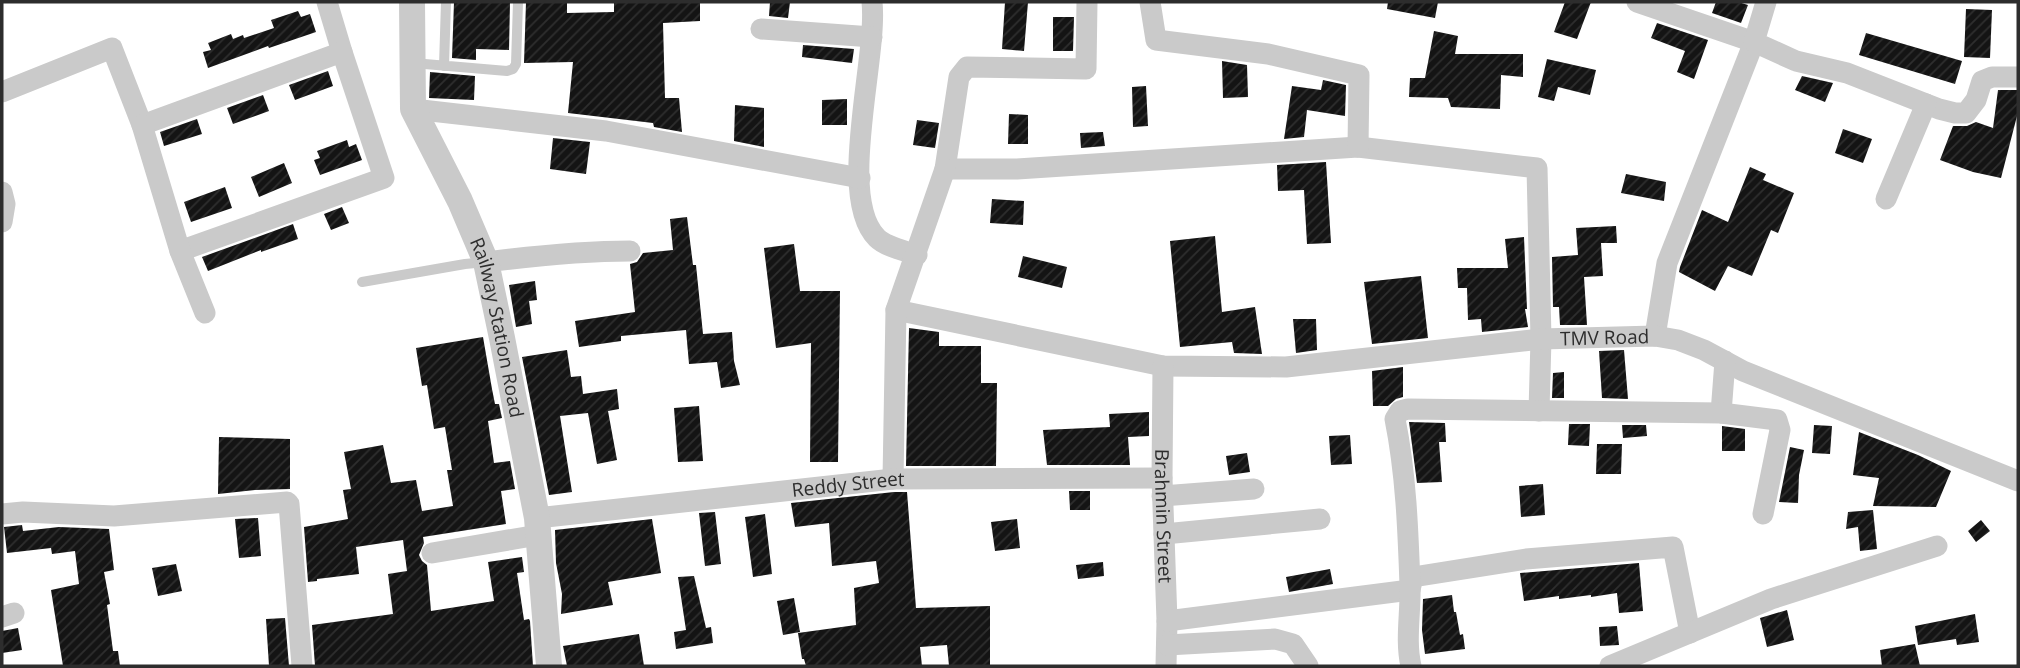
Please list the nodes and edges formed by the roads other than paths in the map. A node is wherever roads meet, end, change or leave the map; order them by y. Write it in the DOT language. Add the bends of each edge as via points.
graph roads {
  1 [pos="327,2"];
  2 [pos="412,2"];
  3 [pos="446,2"];
  4 [pos="518,2"];
  5 [pos="872,2"];
  6 [pos="1087,2"];
  7 [pos="1150,2"];
  8 [pos="1637,2"];
  9 [pos="1766,2"];
  10 [pos="761,29"];
  11 [pos="872,37"];
  12 [pos="1754,43"];
  13 [pos="342,52"];
  14 [pos="412,63"];
  15 [pos="444,66"];
  16 [pos="2018,77"];
  17 [pos="2,92"];
  18 [pos="1926,104"];
  19 [pos="413,109"];
  20 [pos="142,125"];
  21 [pos="1358,147"];
  22 [pos="945,169"];
  23 [pos="860,178"];
  24 [pos="2,192"];
  25 [pos="1886,199"];
  26 [pos="2,222"];
  27 [pos="180,251"];
  28 [pos="630,251"];
  29 [pos="916,255"];
  30 [pos="486,262"];
  31 [pos="362,282"];
  32 [pos="896,310"];
  33 [pos="205,313"];
  34 [pos="1655,336"];
  35 [pos="1541,339"];
  36 [pos="1725,361"];
  37 [pos="1163,366"];
  38 [pos="1539,411"];
  39 [pos="1721,413"];
  40 [pos="894,479"];
  41 [pos="2018,481"];
  42 [pos="1162,487"];
  43 [pos="1254,489"];
  44 [pos="2,514"];
  45 [pos="1763,514"];
  46 [pos="1320,519"];
  47 [pos="538,526"];
  48 [pos="1164,534"];
  49 [pos="1937,546"];
  50 [pos="432,553"];
  51 [pos="1410,590"];
  52 [pos="1167,621"];
  53 [pos="1690,633"];
  54 [pos="1166,656"];
  55 [pos="302,666"];
  56 [pos="549,666"];
  57 [pos="1308,666"];
  58 [pos="1412,666"];
  59 [pos="1610,666"];
  1 -- 13 [label="street"];
  2 -- 14 [label="street, Railway Station Road"];
  3 -- 15 [label="lane"];
  4 -- 15 [label="lane" via="513,69"];
  5 -- 11 [label="street"];
  6 -- 22 [label="street" via="1086,69 967,67 959,77"];
  7 -- 21 [label="street" via="1156,40 1268,54 1359,75"];
  8 -- 12 [label="street"];
  9 -- 12 [label="street"];
  10 -- 11 [label="street"];
  11 -- 23 [label="street"];
  12 -- 18 [label="street"];
  12 -- 34 [label="street" via="1667,263"];
  13 -- 20 [label="street"];
  13 -- 27 [label="street" via="384,178"];
  14 -- 15 [label="lane"];
  14 -- 19 [label="street, Railway Station Road"];
  16 -- 18 [label="street" via="1982,81 1966,113"];
  17 -- 20 [label="street" via="112,48"];
  18 -- 25 [label="street"];
  19 -- 23 [label="street" via="606,131"];
  19 -- 30 [label="street, Railway Station Road"];
  20 -- 27 [label="street"];
  21 -- 22 [label="street" via="1017,169"];
  21 -- 35 [label="street" via="1537,168"];
  22 -- 29 [label="street"];
  23 -- 29 [label="street" via="862,206 878,239"];
  24 -- 26 [label="street"];
  27 -- 33 [label="street"];
  28 -- 30 [label="street"];
  29 -- 32 [label="street"];
  30 -- 31 [label="lane"];
  30 -- 47 [label="street, Railway Station Road"];
  32 -- 37 [label="street, TMV Road"];
  32 -- 40 [label="street"];
  34 -- 35 [label="street, TMV Road"];
  34 -- 36 [label="street, TMV Road" via="1678,340"];
  35 -- 37 [label="street, TMV Road" via="1286,367"];
  35 -- 38 [label="street"];
  36 -- 39 [label="street"];
  36 -- 41 [label="street, TMV Road"];
  37 -- 42 [label="street, Brahmin Street"];
  38 -- 39 [label="street"];
  38 -- 51 [label="street" via="1408,409 1396,415 1407,506"];
  39 -- 45 [label="street" via="1777,420 1780,425"];
  40 -- 42 [label="street, Reddy Street"];
  40 -- 47 [label="street, Reddy Street"];
  42 -- 43 [label="street, Reddy Street"];
  42 -- 48 [label="street, Brahmin Street"];
  44 -- 55 [label="street" via="114,516 287,502"];
  46 -- 48 [label="street"];
  47 -- 50 [label="street, Reddy Street"];
  47 -- 56 [label="street, Railway Station Road"];
  48 -- 52 [label="street, Brahmin Street"];
  49 -- 53 [label="street" via="1772,599"];
  51 -- 52 [label="street"];
  51 -- 53 [label="street" via="1413,577 1526,559 1673,547"];
  51 -- 58 [label="street" via="1408,654"];
  52 -- 54 [label="street, Brahmin Street"];
  53 -- 59 [label="street"];
  54 -- 57 [label="street" via="1275,639 1293,644"];
}
